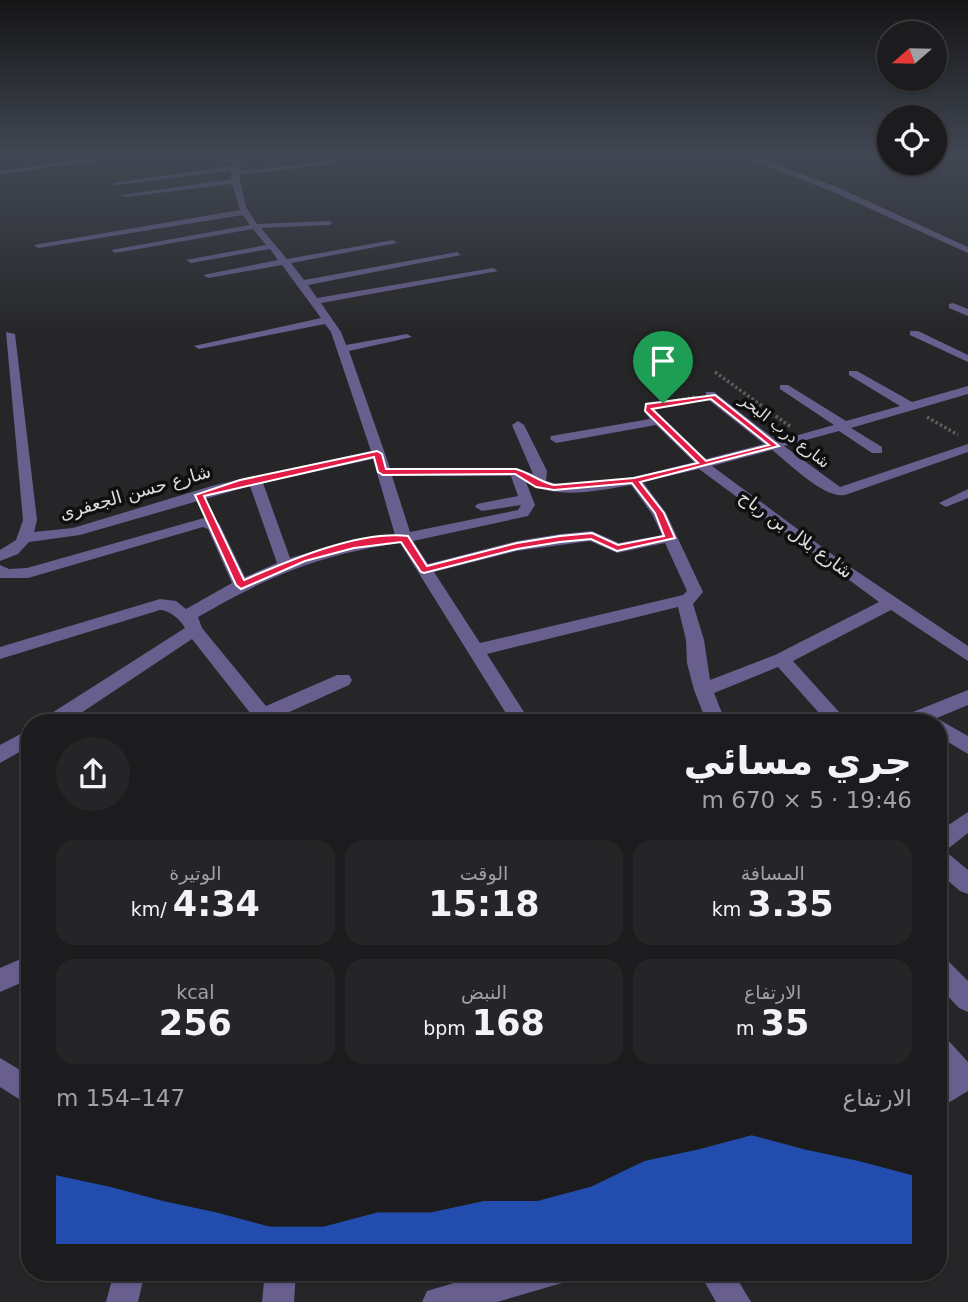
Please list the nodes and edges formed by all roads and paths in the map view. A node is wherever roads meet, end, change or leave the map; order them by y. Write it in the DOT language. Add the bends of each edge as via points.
graph roads {
  1 [pos="222,216"];
  2 [pos="248,216"];
  3 [pos="894,216"];
  4 [pos="917,216"];
  5 [pos="329,223"];
  6 [pos="255,226"];
  7 [pos="968,241"];
  8 [pos="393,243"];
  9 [pos="38,245"];
  10 [pos="273,246"];
  11 [pos="115,250"];
  12 [pos="968,250"];
  13 [pos="457,255"];
  14 [pos="191,260"];
  15 [pos="285,261"];
  16 [pos="493,271"];
  17 [pos="208,275"];
  18 [pos="302,283"];
  19 [pos="315,301"];
  20 [pos="953,306"];
  21 [pos="968,313"];
  22 [pos="327,320"];
  23 [pos="914,333"];
  24 [pos="10,334"];
  25 [pos="407,337"];
  26 [pos="199,346"];
  27 [pos="343,349"];
  28 [pos="968,359"];
  29 [pos="715,372"];
  30 [pos="853,373"];
  31 [pos="784,387"];
  32 [pos="961,392"];
  33 [pos="710,395"];
  34 [pos="968,401"];
  35 [pos="908,405"];
  36 [pos="654,416"];
  37 [pos="518,425"];
  38 [pos="843,426"];
  39 [pos="805,437"];
  40 [pos="556,439"];
  41 [pos="968,441"];
  42 [pos="775,446"];
  43 [pos="968,448"];
  44 [pos="877,450"];
  45 [pos="377,454"];
  46 [pos="702,464"];
  47 [pos="383,472"];
  48 [pos="516,472"];
  49 [pos="255,480"];
  50 [pos="634,480"];
  51 [pos="539,485"];
  52 [pos="968,493"];
  53 [pos="199,495"];
  54 [pos="526,499"];
  55 [pos="946,503"];
  56 [pos="482,507"];
  57 [pos="212,524"];
  58 [pos="26,538"];
  59 [pos="404,538"];
  60 [pos="670,538"];
  61 [pos="0,556"];
  62 [pos="285,564"];
  63 [pos="0,570"];
  64 [pos="424,570"];
  65 [pos="241,585"];
  66 [pos="689,599"];
  67 [pos="892,602"];
  68 [pos="192,625"];
  69 [pos="478,650"];
  70 [pos="0,653"];
  71 [pos="968,655"];
  72 [pos="781,659"];
  73 [pos="343,680"];
  74 [pos="703,690"];
  75 [pos="968,697"];
  76 [pos="64,714"];
  77 [pos="263,714"];
  78 [pos="277,714"];
  79 [pos="516,714"];
  80 [pos="713,714"];
  81 [pos="832,714"];
  82 [pos="939,714"];
  83 [pos="947,734"];
  84 [pos="21,742"];
  85 [pos="968,746"];
  86 [pos="0,755"];
  87 [pos="968,821"];
  88 [pos="947,837"];
  89 [pos="947,866"];
  90 [pos="968,884"];
  91 [pos="21,971"];
  92 [pos="947,978"];
  93 [pos="0,980"];
  94 [pos="968,999"];
  95 [pos="947,1057"];
  96 [pos="0,1071"];
  97 [pos="966,1076"];
  98 [pos="21,1086"];
  99 [pos="947,1089"];
  100 [pos="128,1281"];
  101 [pos="280,1281"];
  102 [pos="517,1281"];
  103 [pos="720,1281"];
  104 [pos="122,1302"];
  105 [pos="278,1302"];
  106 [pos="438,1302"];
  107 [pos="735,1302"];
  1 -- 9 [label="street"];
  2 -- 6 [label="street"];
  3 -- 12 [label="street"];
  4 -- 7 [label="street"];
  5 -- 6 [label="street"];
  6 -- 10 [label="street"];
  6 -- 11 [label="street"];
  8 -- 15 [label="street"];
  10 -- 14 [label="street"];
  10 -- 15 [label="street"];
  13 -- 18 [label="street"];
  15 -- 17 [label="street"];
  15 -- 18 [label="street"];
  16 -- 19 [label="street"];
  18 -- 19 [label="street"];
  19 -- 22 [label="street"];
  20 -- 21 [label="street"];
  22 -- 26 [label="street"];
  22 -- 27 [label="street"];
  23 -- 28 [label="street"];
  24 -- 58 [label="street" via="30,520"];
  25 -- 27 [label="street"];
  27 -- 45 [label="street"];
  29 -- 39 [label="path"];
  30 -- 35 [label="street"];
  31 -- 38 [label="street"];
  32 -- 34 [label="street"];
  32 -- 35 [label="street"];
  33 -- 36 [label="path" via="651,405 647,408"];
  33 -- 42 [label="street, شارع درب البحر"];
  35 -- 38 [label="street"];
  35 -- 41 [label="path"];
  36 -- 40 [label="street"];
  36 -- 46 [label="street, شارع بلال بن رباح"];
  37 -- 51 [label="street" via="540,471"];
  38 -- 39 [label="street"];
  38 -- 44 [label="street"];
  39 -- 42 [label="street"];
  42 -- 43 [label="street, شارع درب البحر" via="840,492"];
  42 -- 46 [label="street"];
  45 -- 47 [label="street"];
  45 -- 49 [label="street, شارع حسن الجعفرى"];
  46 -- 50 [label="street"];
  46 -- 67 [label="street, شارع بلال بن رباح"];
  47 -- 48 [label="street"];
  47 -- 59 [label="street"];
  48 -- 51 [label="street"];
  48 -- 54 [label="street"];
  49 -- 53 [label="street, شارع حسن الجعفرى"];
  49 -- 62 [label="street"];
  50 -- 51 [label="street" via="564,488"];
  50 -- 60 [label="street" via="659,513"];
  52 -- 55 [label="street"];
  53 -- 57 [label="street"];
  53 -- 58 [label="street, شارع حسن الجعفرى" via="83,530"];
  54 -- 56 [label="street"];
  54 -- 59 [label="street" via="523,513"];
  57 -- 63 [label="street" via="200,522 28,573"];
  57 -- 65 [label="street"];
  58 -- 61 [label="street"];
  59 -- 62 [label="street" via="354,545"];
  59 -- 64 [label="street"];
  60 -- 64 [label="street" via="617,548 592,536 560,539"];
  60 -- 66 [label="street" via="695,592"];
  62 -- 65 [label="street"];
  64 -- 69 [label="street"];
  65 -- 68 [label="street" via="194,610"];
  66 -- 69 [label="street"];
  66 -- 74 [label="street" via="685,604"];
  67 -- 71 [label="street, شارع بلال بن رباح"];
  67 -- 72 [label="street"];
  68 -- 70 [label="street" via="170,605 160,604"];
  68 -- 76 [label="street"];
  68 -- 77 [label="street"];
  69 -- 79 [label="street"];
  72 -- 74 [label="street"];
  72 -- 81 [label="street"];
  73 -- 78 [label="street"];
  74 -- 80 [label="street"];
  75 -- 82 [label="street"];
  83 -- 85 [label="street"];
  84 -- 86 [label="street"];
  87 -- 88 [label="street"];
  89 -- 90 [label="street"];
  91 -- 93 [label="street"];
  92 -- 94 [label="street"];
  95 -- 97 [label="street"];
  96 -- 98 [label="street"];
  97 -- 99 [label="street"];
  100 -- 104 [label="street"];
  101 -- 105 [label="street"];
  102 -- 106 [label="street"];
  103 -- 107 [label="street"];
}
